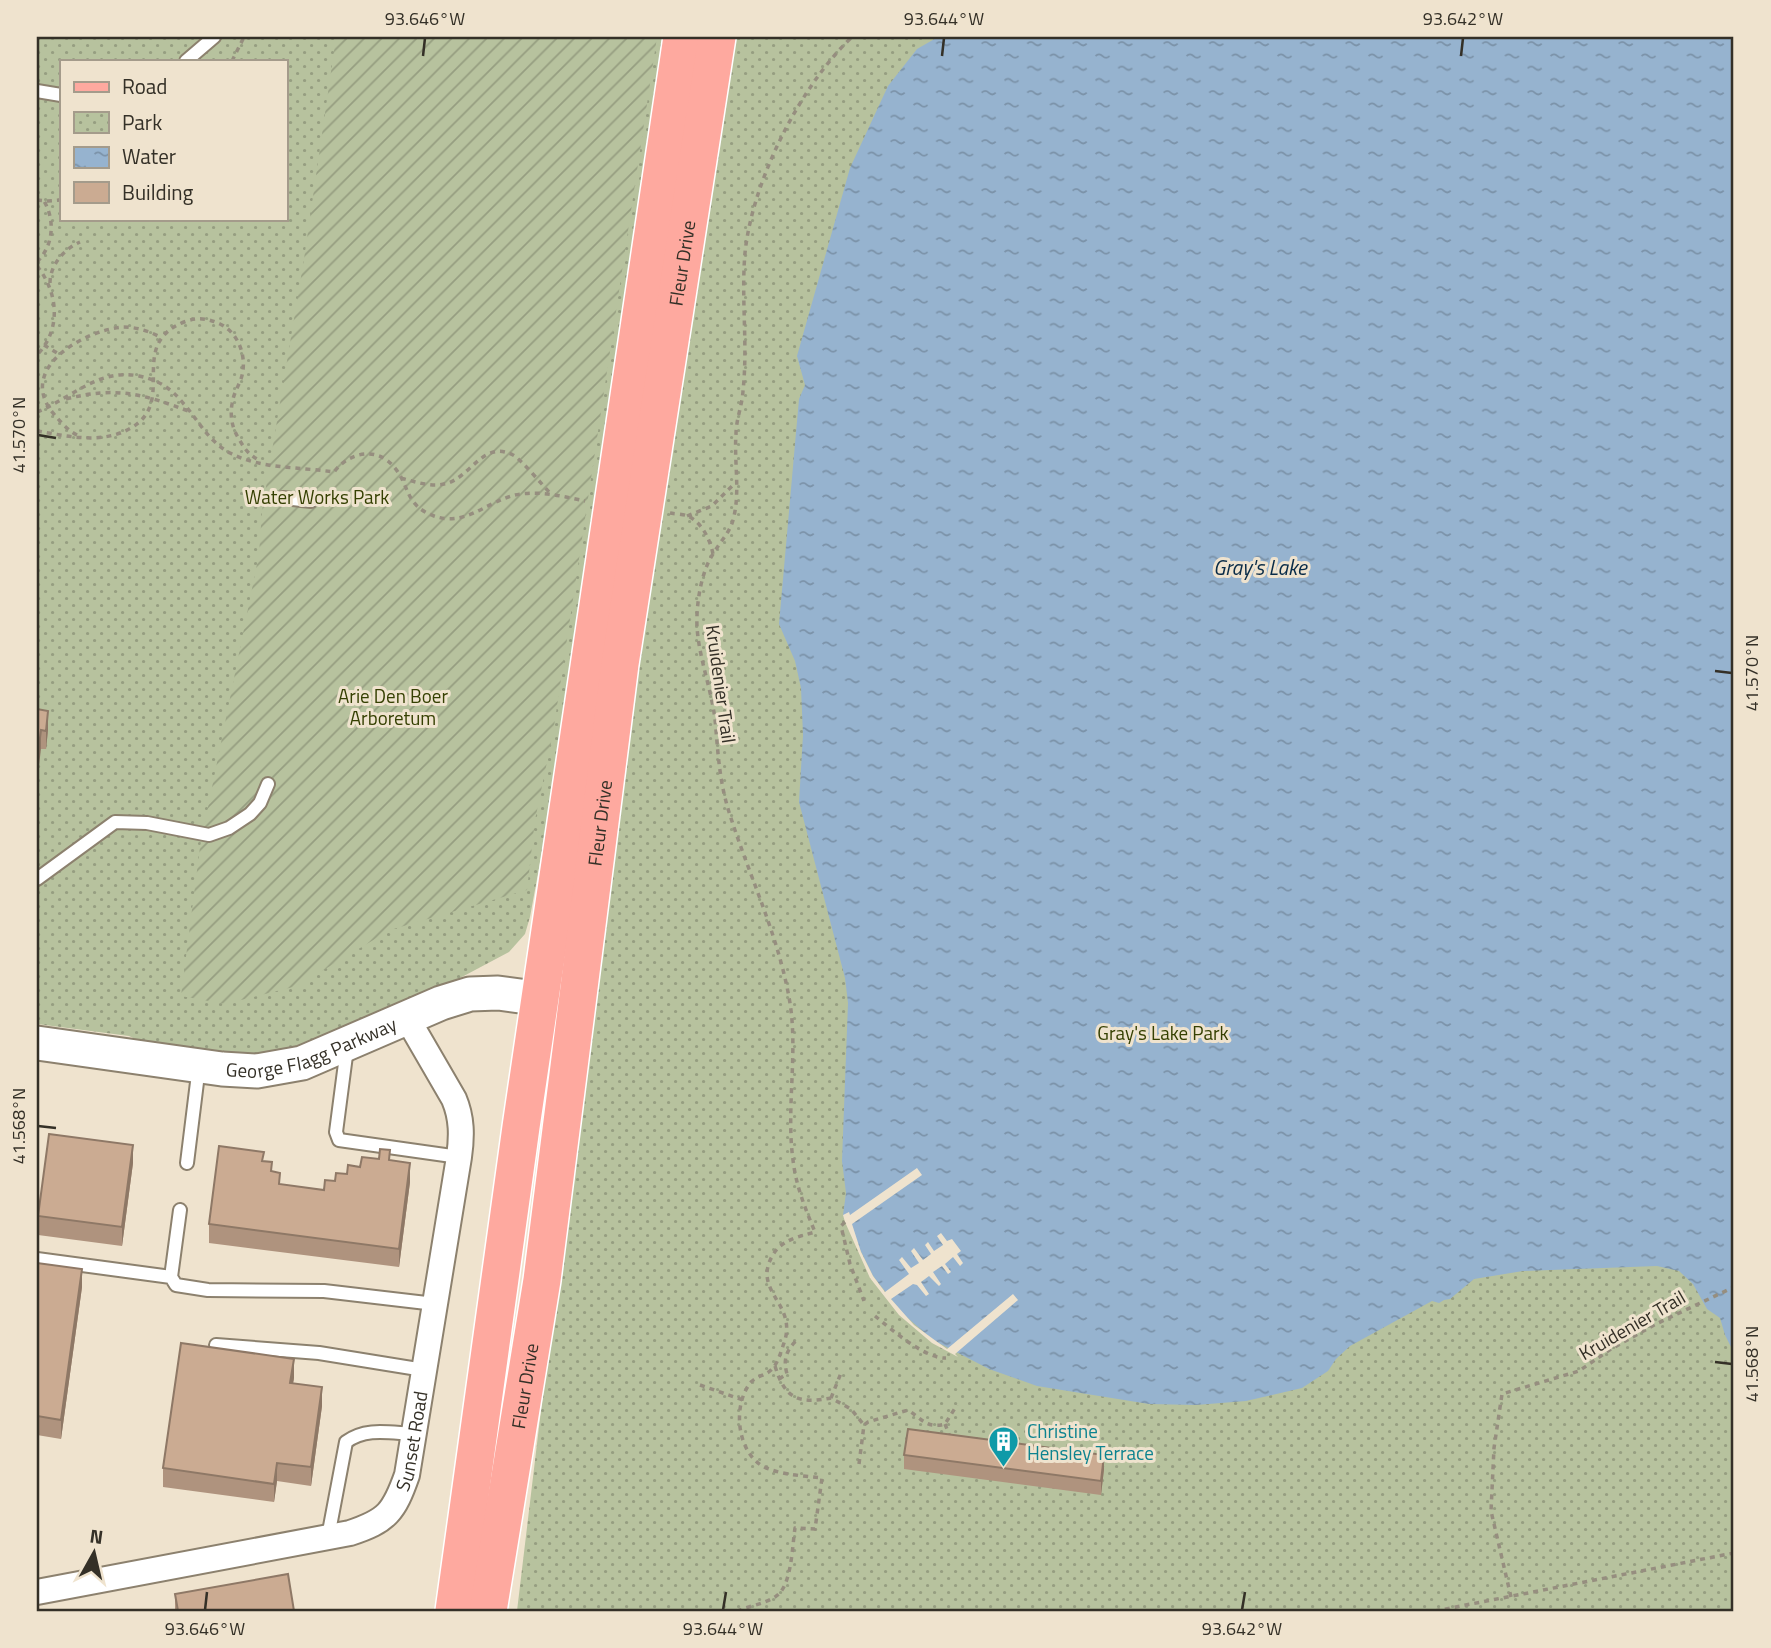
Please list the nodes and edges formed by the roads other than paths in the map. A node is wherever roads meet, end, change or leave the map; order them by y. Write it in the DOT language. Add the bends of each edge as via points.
graph roads {
  1 [pos="214,37"];
  2 [pos="682,37"];
  3 [pos="717,37"];
  4 [pos="187,60"];
  5 [pos="37,92"];
  6 [pos="60,95"];
  7 [pos="283,498"];
  8 [pos="311,501"];
  9 [pos="268,784"];
  10 [pos="37,879"];
  11 [pos="540,999"];
  12 [pos="578,1003"];
  13 [pos="407,1018"];
  14 [pos="37,1043"];
  15 [pos="347,1045"];
  16 [pos="199,1066"];
  17 [pos="459,1157"];
  18 [pos="187,1163"];
  19 [pos="180,1210"];
  20 [pos="37,1259"];
  21 [pos="171,1277"];
  22 [pos="435,1304"];
  23 [pos="216,1345"];
  24 [pos="424,1370"];
  25 [pos="414,1434"];
  26 [pos="328,1537"];
  27 [pos="37,1592"];
  28 [pos="454,1611"];
  29 [pos="488,1611"];
  1 -- 4 [label="lane"];
  2 -- 11 [label="main road, Fleur Drive"];
  3 -- 12 [label="main road, Fleur Drive" via="620,664"];
  5 -- 6 [label="lane"];
  7 -- 8 [label="lane"];
  9 -- 10 [label="lane" via="255,809 229,828 209,835 115,822"];
  11 -- 12 [label="street, George Flagg Parkway"];
  11 -- 13 [label="street, George Flagg Parkway" via="470,993"];
  11 -- 28 [label="main road, Fleur Drive"];
  12 -- 29 [label="main road, Fleur Drive" via="542,1280"];
  13 -- 15 [label="street, George Flagg Parkway"];
  13 -- 17 [label="street, Sunset Road" via="460,1112"];
  14 -- 16 [label="street, George Flagg Parkway"];
  15 -- 16 [label="street, George Flagg Parkway" via="302,1063 257,1070"];
  15 -- 17 [label="lane" via="336,1132 339,1140"];
  16 -- 18 [label="lane"];
  17 -- 22 [label="street, Sunset Road"];
  19 -- 21 [label="lane"];
  20 -- 21 [label="lane"];
  21 -- 22 [label="lane" via="176,1285 208,1290 324,1291"];
  22 -- 24 [label="street, Sunset Road"];
  23 -- 24 [label="lane" via="319,1353"];
  24 -- 25 [label="street, Sunset Road"];
  25 -- 26 [label="street, Sunset Road" via="407,1475 388,1514 373,1526"];
  25 -- 26 [label="lane" via="368,1432 346,1442"];
  26 -- 27 [label="street, Sunset Road"];
}
